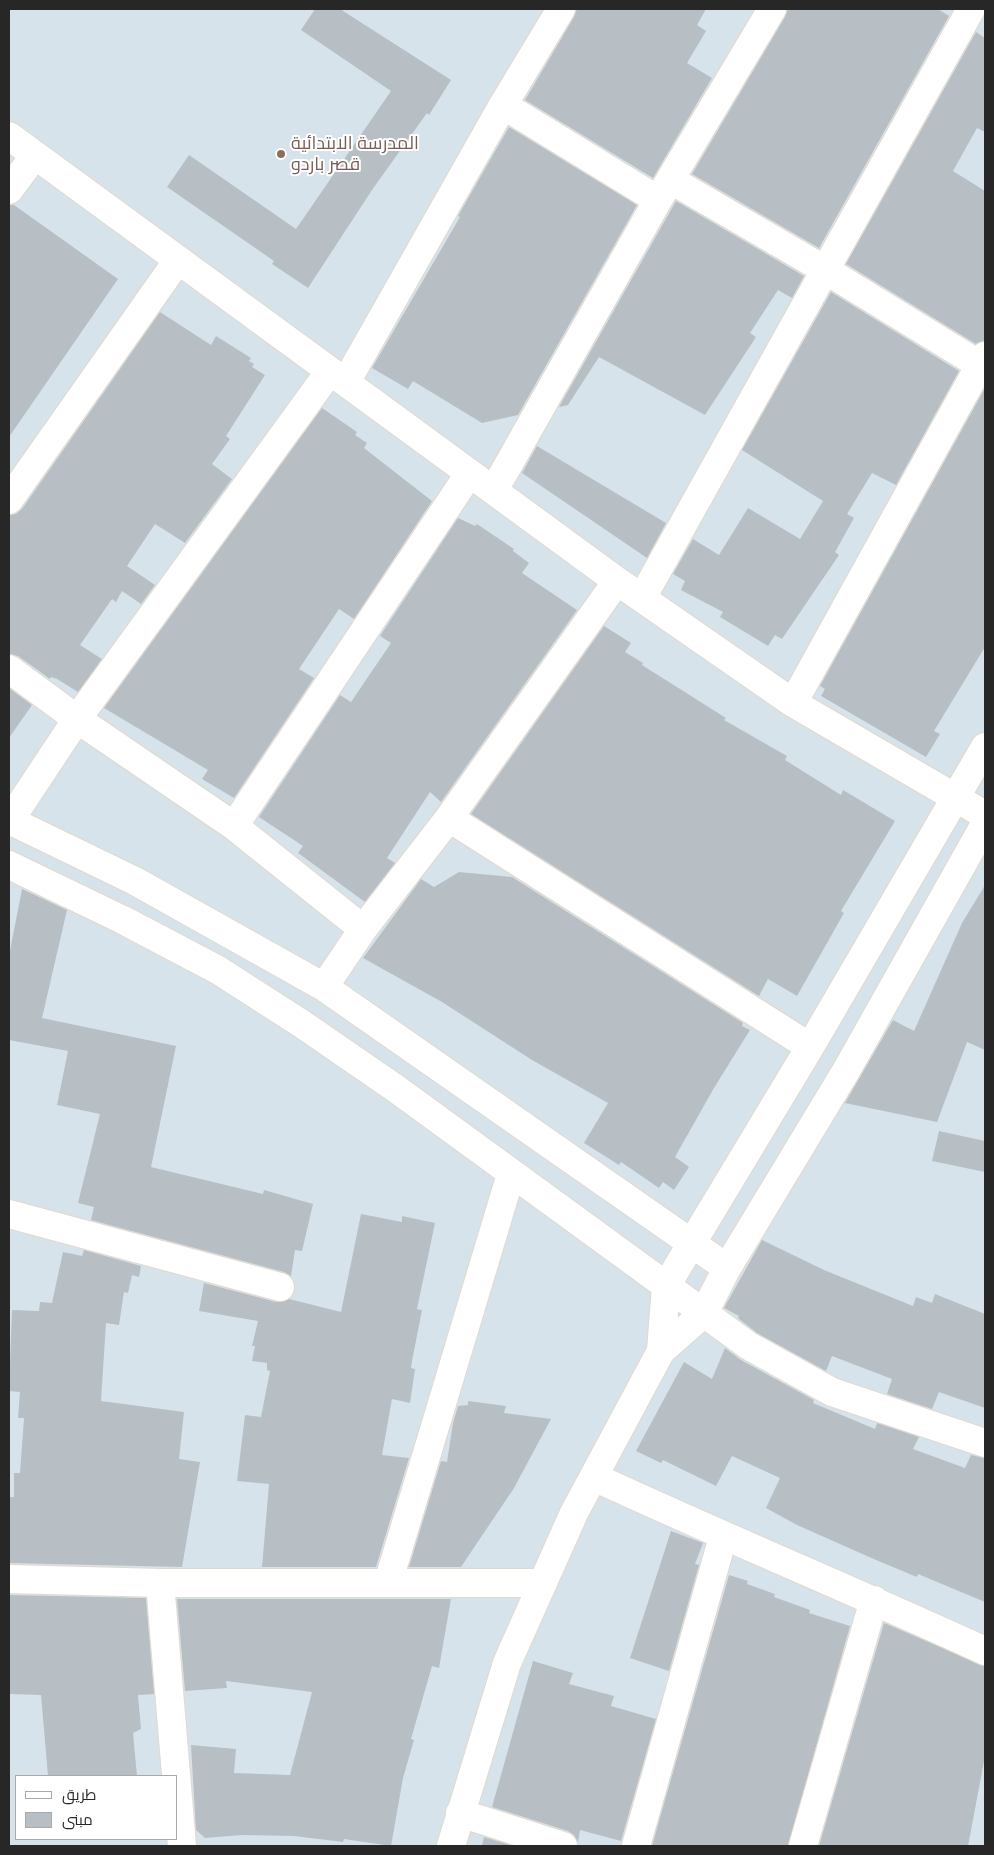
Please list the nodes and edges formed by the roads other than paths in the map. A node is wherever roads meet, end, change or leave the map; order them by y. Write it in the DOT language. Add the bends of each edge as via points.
graph roads {
  1 [pos="561,9"];
  2 [pos="772,9"];
  3 [pos="972,9"];
  4 [pos="503,105"];
  5 [pos="9,136"];
  6 [pos="35,155"];
  7 [pos="9,190"];
  8 [pos="664,190"];
  9 [pos="178,260"];
  10 [pos="827,270"];
  11 [pos="983,361"];
  12 [pos="338,377"];
  13 [pos="469,474"];
  14 [pos="494,490"];
  15 [pos="9,500"];
  16 [pos="617,582"];
  17 [pos="642,598"];
  18 [pos="9,669"];
  19 [pos="793,703"];
  20 [pos="77,719"];
  21 [pos="985,748"];
  22 [pos="956,798"];
  23 [pos="985,815"];
  24 [pos="448,818"];
  25 [pos="9,820"];
  26 [pos="985,824"];
  27 [pos="234,826"];
  28 [pos="9,865"];
  29 [pos="363,929"];
  30 [pos="324,987"];
  31 [pos="810,1047"];
  32 [pos="511,1174"];
  33 [pos="9,1214"];
  34 [pos="691,1245"];
  35 [pos="727,1268"];
  36 [pos="666,1286"];
  37 [pos="280,1287"];
  38 [pos="704,1313"];
  39 [pos="661,1351"];
  40 [pos="985,1443"];
  41 [pos="594,1477"];
  42 [pos="723,1537"];
  43 [pos="9,1579"];
  44 [pos="160,1583"];
  45 [pos="388,1583"];
  46 [pos="542,1583"];
  47 [pos="874,1600"];
  48 [pos="985,1651"];
  49 [pos="176,1775"];
  50 [pos="178,1798"];
  51 [pos="460,1813"];
  52 [pos="182,1846"];
  53 [pos="451,1846"];
  54 [pos="563,1846"];
  55 [pos="636,1846"];
  56 [pos="803,1846"];
  1 -- 4 [label="street"];
  2 -- 8 [label="street"];
  3 -- 10 [label="street"];
  4 -- 8 [label="street"];
  4 -- 12 [label="street"];
  5 -- 6 [label="street"];
  6 -- 7 [label="street"];
  6 -- 9 [label="street"];
  8 -- 10 [label="street"];
  8 -- 14 [label="street"];
  9 -- 12 [label="street"];
  9 -- 15 [label="street"];
  10 -- 11 [label="street"];
  10 -- 17 [label="street"];
  11 -- 19 [label="street"];
  12 -- 13 [label="street"];
  12 -- 20 [label="street"];
  13 -- 14 [label="street"];
  13 -- 27 [label="street"];
  14 -- 16 [label="street"];
  16 -- 17 [label="street"];
  16 -- 24 [label="street"];
  17 -- 19 [label="street"];
  18 -- 20 [label="street"];
  19 -- 22 [label="street"];
  20 -- 25 [label="street"];
  20 -- 27 [label="street"];
  21 -- 22 [label="street"];
  22 -- 23 [label="street"];
  22 -- 31 [label="street"];
  24 -- 29 [label="street"];
  24 -- 31 [label="street"];
  25 -- 30 [label="street" via="135,881"];
  26 -- 35 [label="street" via="846,1070"];
  27 -- 29 [label="street"];
  28 -- 32 [label="street" via="218,970 395,1088"];
  29 -- 30 [label="street"];
  30 -- 34 [label="street"];
  31 -- 34 [label="street"];
  32 -- 36 [label="street"];
  32 -- 45 [label="street"];
  33 -- 37 [label="street"];
  34 -- 35 [label="street"];
  34 -- 36 [label="street"];
  35 -- 38 [label="street"];
  36 -- 38 [label="street"];
  36 -- 39 [label="street"];
  38 -- 39 [label="street"];
  38 -- 40 [label="street" via="749,1346 832,1392"];
  39 -- 41 [label="street"];
  41 -- 42 [label="street"];
  41 -- 46 [label="street"];
  42 -- 47 [label="street"];
  42 -- 55 [label="street"];
  43 -- 44 [label="street"];
  44 -- 45 [label="street"];
  44 -- 49 [label="street"];
  45 -- 46 [label="street"];
  46 -- 51 [label="street" via="507,1663"];
  47 -- 48 [label="street"];
  47 -- 56 [label="street"];
  50 -- 52 [label="street"];
  51 -- 53 [label="street"];
  51 -- 54 [label="street"];
}
